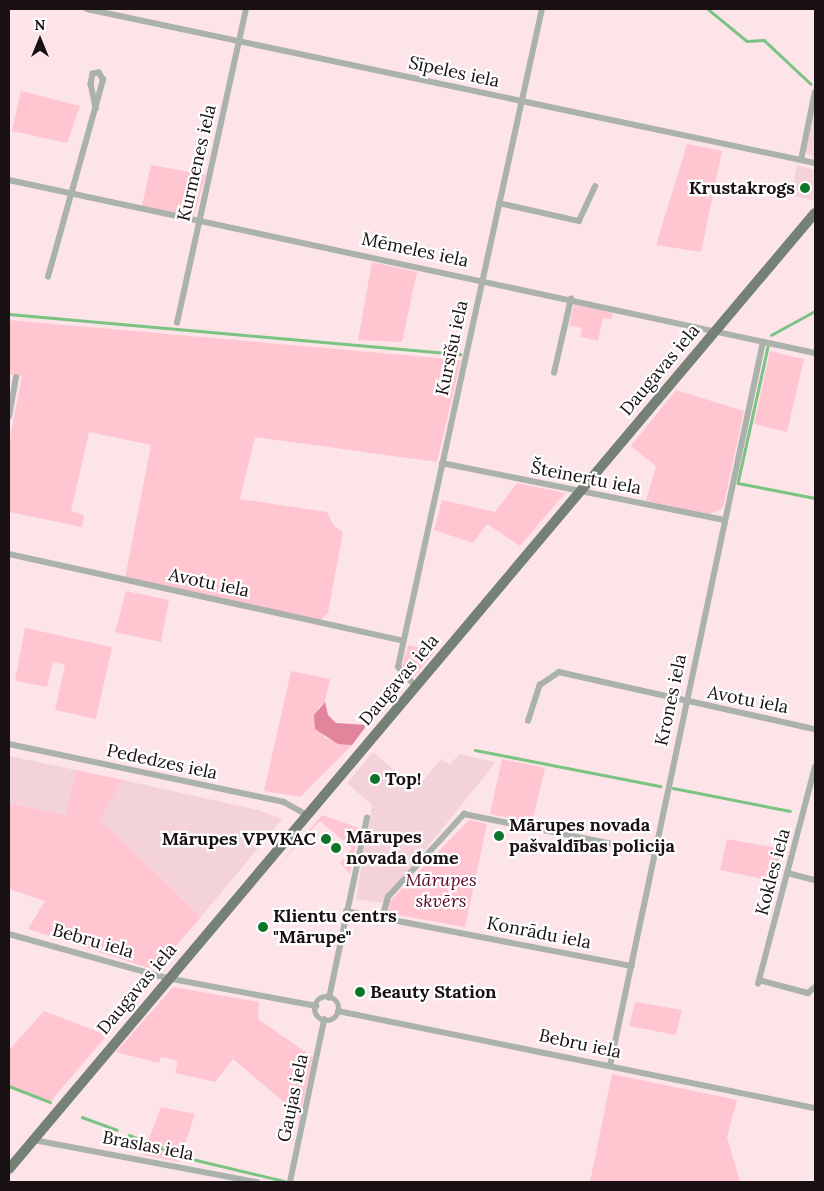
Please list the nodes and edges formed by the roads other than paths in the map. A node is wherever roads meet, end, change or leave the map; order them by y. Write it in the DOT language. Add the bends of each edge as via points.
graph roads {
  1 [pos="87,9"];
  2 [pos="246,9"];
  3 [pos="542,9"];
  4 [pos="239,40"];
  5 [pos="815,92"];
  6 [pos="521,102"];
  7 [pos="96,108"];
  8 [pos="801,160"];
  9 [pos="815,163"];
  10 [pos="9,180"];
  11 [pos="595,186"];
  12 [pos="68,193"];
  13 [pos="499,203"];
  14 [pos="815,212"];
  15 [pos="199,221"];
  16 [pos="48,278"];
  17 [pos="482,279"];
  18 [pos="571,299"];
  19 [pos="177,323"];
  20 [pos="716,330"];
  21 [pos="763,342"];
  22 [pos="815,353"];
  23 [pos="554,373"];
  24 [pos="16,378"];
  25 [pos="9,417"];
  26 [pos="442,463"];
  27 [pos="578,492"];
  28 [pos="724,520"];
  29 [pos="9,554"];
  30 [pos="404,641"];
  31 [pos="416,686"];
  32 [pos="686,703"];
  33 [pos="528,721"];
  34 [pos="815,729"];
  35 [pos="9,744"];
  36 [pos="815,767"];
  37 [pos="307,815"];
  38 [pos="367,818"];
  39 [pos="653,852"];
  40 [pos="788,873"];
  41 [pos="815,880"];
  42 [pos="346,911"];
  43 [pos="382,918"];
  44 [pos="9,934"];
  45 [pos="632,966"];
  46 [pos="167,978"];
  47 [pos="814,988"];
  48 [pos="329,998"];
  49 [pos="316,1006"];
  50 [pos="338,1011"];
  51 [pos="324,1020"];
  52 [pos="610,1066"];
  53 [pos="815,1108"];
  54 [pos="34,1140"];
  55 [pos="9,1169"];
  56 [pos="257,1182"];
  57 [pos="290,1182"];
  1 -- 4 [label="street, Sīpeles iela"];
  2 -- 4 [label="street, Kurmenes iela"];
  3 -- 6 [label="street, Kursīšu iela"];
  4 -- 6 [label="street, Sīpeles iela"];
  4 -- 15 [label="street, Kurmenes iela"];
  5 -- 8 [label="street"];
  6 -- 8 [label="street, Sīpeles iela"];
  6 -- 13 [label="street, Kursīšu iela"];
  7 -- 7 [label="street" via="91,84 93,74 100,74 104,80"];
  7 -- 12 [label="street"];
  8 -- 9 [label="street, Sīpeles iela"];
  10 -- 12 [label="street, Mēmeles iela"];
  11 -- 13 [label="street" via="579,220"];
  12 -- 15 [label="street, Mēmeles iela"];
  12 -- 16 [label="street"];
  13 -- 17 [label="street, Kursīšu iela"];
  14 -- 20 [label="main road, Daugavas iela"];
  15 -- 17 [label="street, Mēmeles iela"];
  15 -- 19 [label="street, Kurmenes iela"];
  17 -- 18 [label="street, Mēmeles iela"];
  17 -- 26 [label="street, Kursīšu iela"];
  18 -- 20 [label="street, Mēmeles iela"];
  18 -- 23 [label="street"];
  20 -- 21 [label="street, Mēmeles iela"];
  20 -- 27 [label="main road, Daugavas iela"];
  21 -- 22 [label="street, Mēmeles iela"];
  21 -- 28 [label="street, Krones iela"];
  24 -- 25 [label="street"];
  26 -- 27 [label="street, Šteinertu iela"];
  26 -- 30 [label="street, Kursīšu iela"];
  27 -- 28 [label="street, Šteinertu iela"];
  27 -- 31 [label="main road, Daugavas iela"];
  28 -- 32 [label="street, Krones iela"];
  29 -- 30 [label="street, Avotu iela"];
  30 -- 31 [label="street, Kursīšu iela" via="399,671"];
  31 -- 37 [label="main road, Daugavas iela"];
  32 -- 33 [label="street, Avotu iela" via="559,672 540,685"];
  32 -- 34 [label="street, Avotu iela"];
  32 -- 39 [label="street, Krones iela"];
  35 -- 37 [label="street, Pededzes iela" via="284,802"];
  36 -- 40 [label="street, Kokles iela"];
  37 -- 46 [label="main road, Daugavas iela"];
  38 -- 42 [label="street"];
  39 -- 43 [label="street" via="464,814 388,897"];
  39 -- 45 [label="street, Krones iela"];
  40 -- 41 [label="street"];
  40 -- 47 [label="street, Kokles iela" via="758,982 808,992"];
  42 -- 43 [label="street, Konrādu iela"];
  42 -- 48 [label="street"];
  43 -- 45 [label="street, Konrādu iela"];
  44 -- 46 [label="street, Bebru iela"];
  45 -- 52 [label="street, Krones iela"];
  46 -- 49 [label="street, Bebru iela"];
  46 -- 54 [label="main road, Daugavas iela"];
  48 -- 49 [label="street"];
  48 -- 50 [label="street"];
  49 -- 51 [label="street" via="317,1015"];
  50 -- 51 [label="street" via="334,1019"];
  50 -- 52 [label="street, Bebru iela"];
  51 -- 57 [label="street, Gaujas iela"];
  52 -- 53 [label="street, Bebru iela"];
  54 -- 55 [label="main road, Daugavas iela"];
  54 -- 56 [label="street, Braslas iela"];
}
